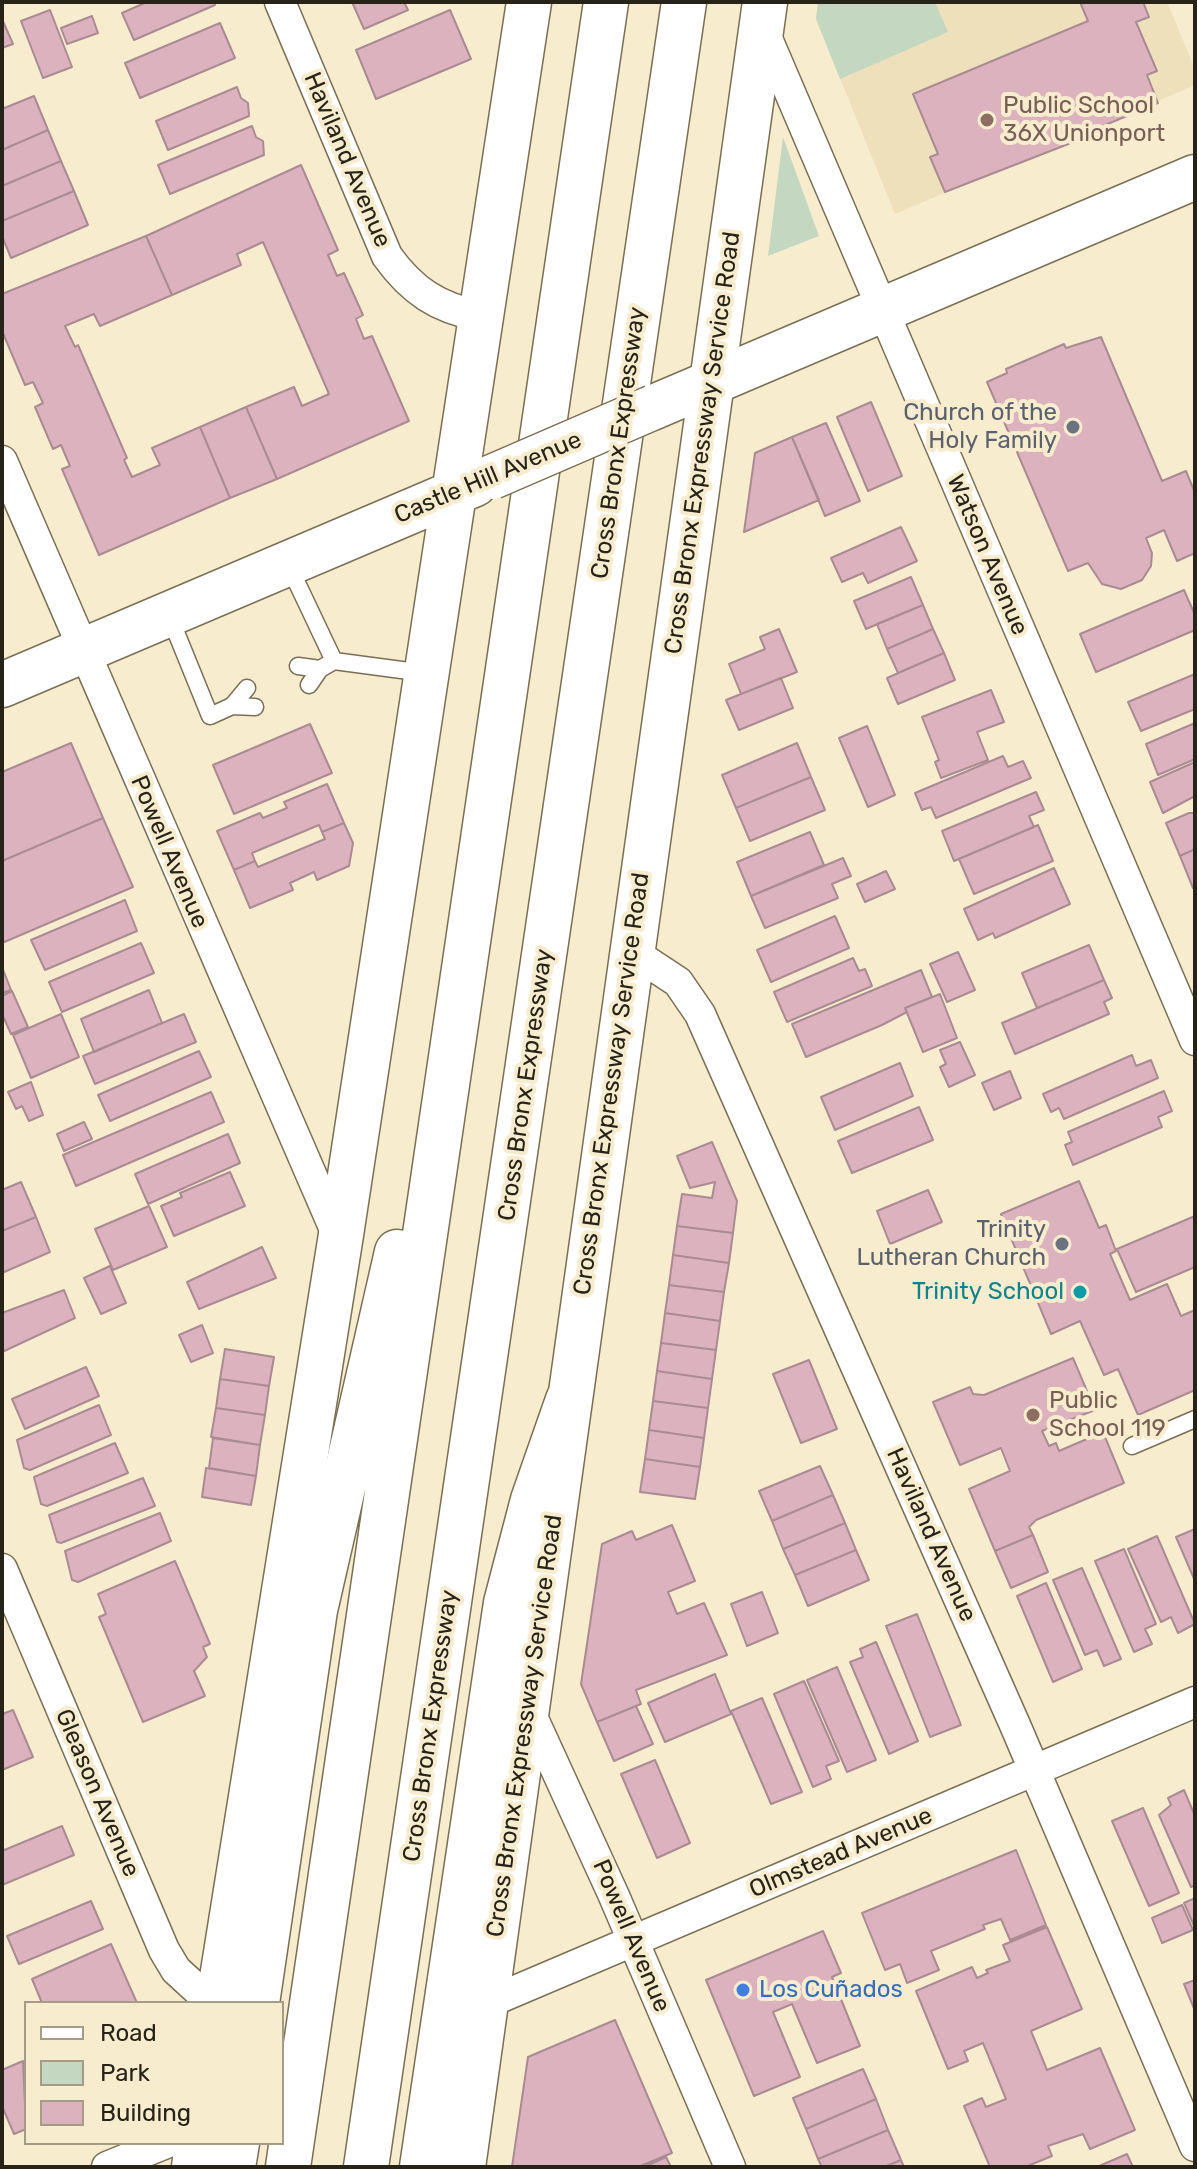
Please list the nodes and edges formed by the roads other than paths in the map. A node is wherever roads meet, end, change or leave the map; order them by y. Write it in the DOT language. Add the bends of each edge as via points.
graph roads {
  1 [pos="280,2"];
  2 [pos="529,2"];
  3 [pos="606,2"];
  4 [pos="684,2"];
  5 [pos="763,14"];
  6 [pos="1195,177"];
  7 [pos="882,311"];
  8 [pos="480,316"];
  9 [pos="712,383"];
  10 [pos="2,461"];
  11 [pos="473,485"];
  12 [pos="288,563"];
  13 [pos="169,614"];
  14 [pos="83,650"];
  15 [pos="327,665"];
  16 [pos="298,666"];
  17 [pos="426,673"];
  18 [pos="2,685"];
  19 [pos="309,685"];
  20 [pos="247,688"];
  21 [pos="232,706"];
  22 [pos="255,707"];
  23 [pos="631,951"];
  24 [pos="467,954"];
  25 [pos="1195,1040"];
  26 [pos="340,1241"];
  27 [pos="568,1400"];
  28 [pos="1195,1419"];
  29 [pos="1132,1446"];
  30 [pos="2,1569"];
  31 [pos="1195,1702"];
  32 [pos="528,1708"];
  33 [pos="1035,1770"];
  34 [pos="634,1942"];
  35 [pos="213,2001"];
  36 [pos="215,2001"];
  37 [pos="257,2001"];
  38 [pos="487,2003"];
  39 [pos="161,2145"];
  40 [pos="197,2145"];
  41 [pos="237,2145"];
  42 [pos="1195,2146"];
  43 [pos="107,2167"];
  44 [pos="194,2167"];
  45 [pos="233,2167"];
  46 [pos="288,2167"];
  47 [pos="366,2167"];
  48 [pos="422,2167"];
  49 [pos="463,2167"];
  50 [pos="730,2167"];
  1 -- 8 [label="street, Haviland Avenue" via="387,256 438,306"];
  2 -- 8 [label="main road"];
  3 -- 24 [label="main road"];
  4 -- 47 [label="main road, Cross Bronx Expressway"];
  5 -- 7 [label="street, Watson Avenue"];
  5 -- 9 [label="main road, Cross Bronx Expressway Service Road"];
  6 -- 7 [label="main road, Castle Hill Avenue"];
  7 -- 9 [label="main road, Castle Hill Avenue"];
  7 -- 25 [label="street, Watson Avenue"];
  8 -- 11 [label="main road"];
  9 -- 11 [label="main road, Castle Hill Avenue, bridge"];
  9 -- 23 [label="main road, Cross Bronx Expressway Service Road"];
  10 -- 14 [label="street, Powell Avenue"];
  11 -- 12 [label="main road, Castle Hill Avenue"];
  11 -- 17 [label="main road"];
  12 -- 13 [label="main road, Castle Hill Avenue"];
  12 -- 15 [label="lane"];
  13 -- 14 [label="main road, Castle Hill Avenue"];
  13 -- 21 [label="lane" via="210,716"];
  14 -- 18 [label="main road, Castle Hill Avenue"];
  14 -- 26 [label="street, Powell Avenue"];
  15 -- 16 [label="lane"];
  15 -- 17 [label="lane"];
  15 -- 19 [label="lane"];
  17 -- 26 [label="main road"];
  20 -- 21 [label="lane"];
  21 -- 22 [label="lane"];
  23 -- 27 [label="main road, Cross Bronx Expressway Service Road"];
  23 -- 33 [label="street, Haviland Avenue" via="678,982 700,1014"];
  24 -- 37 [label="main road" via="323,1565"];
  24 -- 46 [label="main road"];
  26 -- 36 [label="main road"];
  27 -- 32 [label="main road, Cross Bronx Expressway Service Road"];
  27 -- 48 [label="main road" via="529,1513 504,1615"];
  28 -- 29 [label="lane"];
  30 -- 35 [label="street, Gleason Avenue" via="164,1950 176,1970"];
  31 -- 33 [label="street, Olmstead Avenue"];
  32 -- 34 [label="street, Powell Avenue"];
  32 -- 38 [label="main road, Cross Bronx Expressway Service Road"];
  33 -- 34 [label="street, Olmstead Avenue"];
  33 -- 42 [label="street, Haviland Avenue"];
  34 -- 38 [label="street, Olmstead Avenue"];
  34 -- 50 [label="street, Powell Avenue"];
  38 -- 49 [label="main road, Cross Bronx Expressway Service Road"];
  39 -- 43 [label="street"];
  40 -- 44 [label="main road"];
  41 -- 45 [label="main road"];
}
